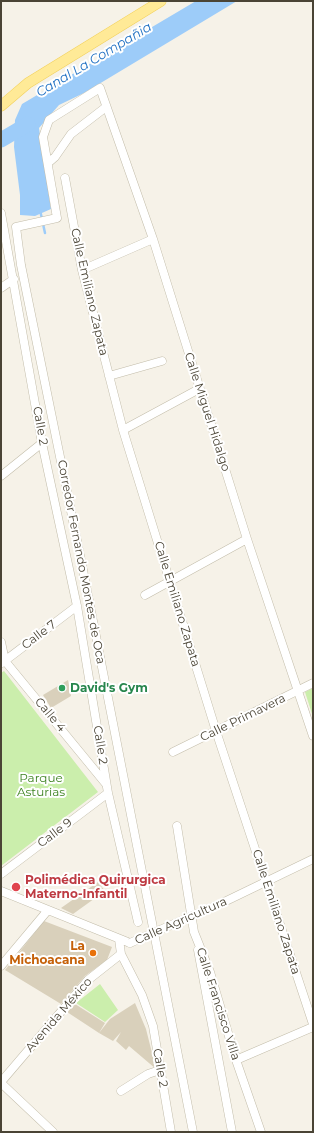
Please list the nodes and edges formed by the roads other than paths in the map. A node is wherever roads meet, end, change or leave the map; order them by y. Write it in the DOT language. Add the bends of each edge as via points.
graph roads {
  1 [pos="161,1"];
  2 [pos="1,106"];
  3 [pos="106,107"];
  4 [pos="48,163"];
  5 [pos="65,178"];
  6 [pos="1,213"];
  7 [pos="153,239"];
  8 [pos="19,253"];
  9 [pos="11,265"];
  10 [pos="82,270"];
  11 [pos="14,279"];
  12 [pos="1,288"];
  13 [pos="162,361"];
  14 [pos="109,376"];
  15 [pos="200,389"];
  16 [pos="123,430"];
  17 [pos="42,442"];
  18 [pos="1,476"];
  19 [pos="247,539"];
  20 [pos="171,582"];
  21 [pos="145,595"];
  22 [pos="77,606"];
  23 [pos="1,642"];
  24 [pos="3,662"];
  25 [pos="313,683"];
  26 [pos="299,691"];
  27 [pos="216,731"];
  28 [pos="313,736"];
  29 [pos="173,752"];
  30 [pos="107,784"];
  31 [pos="108,793"];
  32 [pos="177,826"];
  33 [pos="313,859"];
  34 [pos="1,874"];
  35 [pos="267,882"];
  36 [pos="1,891"];
  37 [pos="48,910"];
  38 [pos="138,922"];
  39 [pos="194,932"];
  40 [pos="119,939"];
  41 [pos="121,954"];
  42 [pos="1,966"];
  43 [pos="313,1024"];
  44 [pos="313,1027"];
  45 [pos="236,1060"];
  46 [pos="160,1070"];
  47 [pos="1,1083"];
  48 [pos="121,1091"];
  49 [pos="53,1132"];
  50 [pos="171,1132"];
  51 [pos="193,1132"];
  52 [pos="232,1132"];
  53 [pos="260,1132"];
  1 -- 2 [label="main road" via="28,83"];
  3 -- 4 [label="street" via="71,134"];
  3 -- 4 [label="street, Calle Miguel Hidalgo" via="100,88 49,120 43,137"];
  3 -- 7 [label="street, Calle Miguel Hidalgo"];
  4 -- 8 [label="street, Corredor Fernando Montes de Oca" via="53,220 16,227"];
  5 -- 10 [label="street, Calle Emiliano Zapata"];
  6 -- 9 [label="street, Calle 2"];
  7 -- 10 [label="street"];
  7 -- 15 [label="street, Calle Miguel Hidalgo"];
  8 -- 9 [label="street"];
  8 -- 51 [label="street, Corredor Fernando Montes de Oca"];
  9 -- 11 [label="street, Calle 2"];
  10 -- 14 [label="street, Calle Emiliano Zapata"];
  11 -- 12 [label="street"];
  11 -- 17 [label="street, Calle 2"];
  13 -- 14 [label="street"];
  14 -- 16 [label="street, Calle Emiliano Zapata"];
  15 -- 16 [label="street"];
  15 -- 19 [label="street, Calle Miguel Hidalgo"];
  16 -- 20 [label="street, Calle Emiliano Zapata"];
  17 -- 18 [label="street"];
  17 -- 22 [label="street, Calle 2"];
  19 -- 20 [label="street"];
  19 -- 26 [label="street, Calle Miguel Hidalgo"];
  20 -- 21 [label="street"];
  20 -- 27 [label="street, Calle Emiliano Zapata"];
  22 -- 24 [label="street, Calle 7"];
  22 -- 30 [label="street, Calle 2"];
  23 -- 24 [label="street, Calle 4"];
  24 -- 30 [label="street, Calle 4"];
  25 -- 26 [label="street, Calle Primavera"];
  26 -- 27 [label="street, Calle Primavera"];
  26 -- 28 [label="street, Calle Miguel Hidalgo"];
  27 -- 29 [label="street, Calle Primavera"];
  27 -- 35 [label="street, Calle Emiliano Zapata"];
  30 -- 31 [label="street, Calle 2"];
  31 -- 34 [label="street, Calle 9"];
  31 -- 38 [label="street, Calle 2"];
  32 -- 39 [label="street, Calle Francisco Villa"];
  33 -- 35 [label="street, Calle Agricultura"];
  35 -- 40 [label="street, Calle Agricultura, bridge" via="130,943"];
  35 -- 43 [label="street, Calle Emiliano Zapata"];
  36 -- 37 [label="street, Calle Agricultura"];
  37 -- 40 [label="street, Calle Agricultura"];
  37 -- 42 [label="street"];
  39 -- 45 [label="street, Calle Francisco Villa" via="210,972"];
  39 -- 52 [label="street"];
  40 -- 41 [label="street, Calle 2"];
  41 -- 46 [label="street, Calle 2" via="142,995 153,1026"];
  41 -- 47 [label="street, Avenida México" via="88,980"];
  44 -- 45 [label="street"];
  45 -- 53 [label="street, Calle Francisco Villa"];
  46 -- 48 [label="street" via="148,1074"];
  46 -- 50 [label="street, Calle 2"];
  47 -- 49 [label="street"];
}
